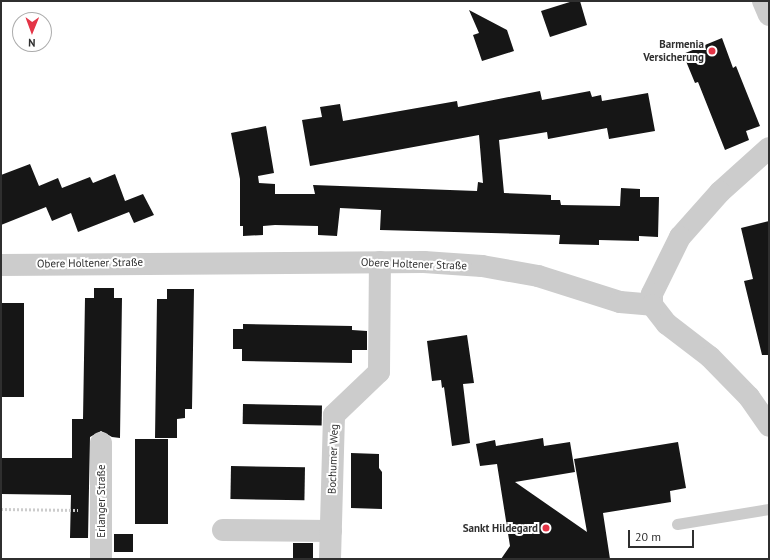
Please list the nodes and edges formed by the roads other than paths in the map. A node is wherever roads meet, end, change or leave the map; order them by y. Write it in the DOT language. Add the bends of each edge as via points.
graph roads {
  1 [pos="763,1"];
  2 [pos="769,15"];
  3 [pos="769,148"];
  4 [pos="380,262"];
  5 [pos="1,265"];
  6 [pos="652,305"];
  7 [pos="769,426"];
  8 [pos="102,443"];
  9 [pos="769,509"];
  10 [pos="676,524"];
  11 [pos="223,530"];
  12 [pos="331,531"];
  13 [pos="101,559"];
  14 [pos="330,559"];
  1 -- 2 [label="street"];
  3 -- 6 [label="street" via="720,192 680,237 652,294"];
  4 -- 5 [label="street, Obere Holtener Straße"];
  4 -- 6 [label="street, Obere Holtener Straße" via="482,266 538,276 620,302"];
  4 -- 12 [label="street, Bochumer Weg" via="380,372 334,415"];
  6 -- 7 [label="street" via="667,324 710,357 749,397"];
  8 -- 13 [label="street, Erlanger Straße"];
  9 -- 10 [label="lane"];
  11 -- 12 [label="street"];
  12 -- 14 [label="street, Bochumer Weg"];
}
